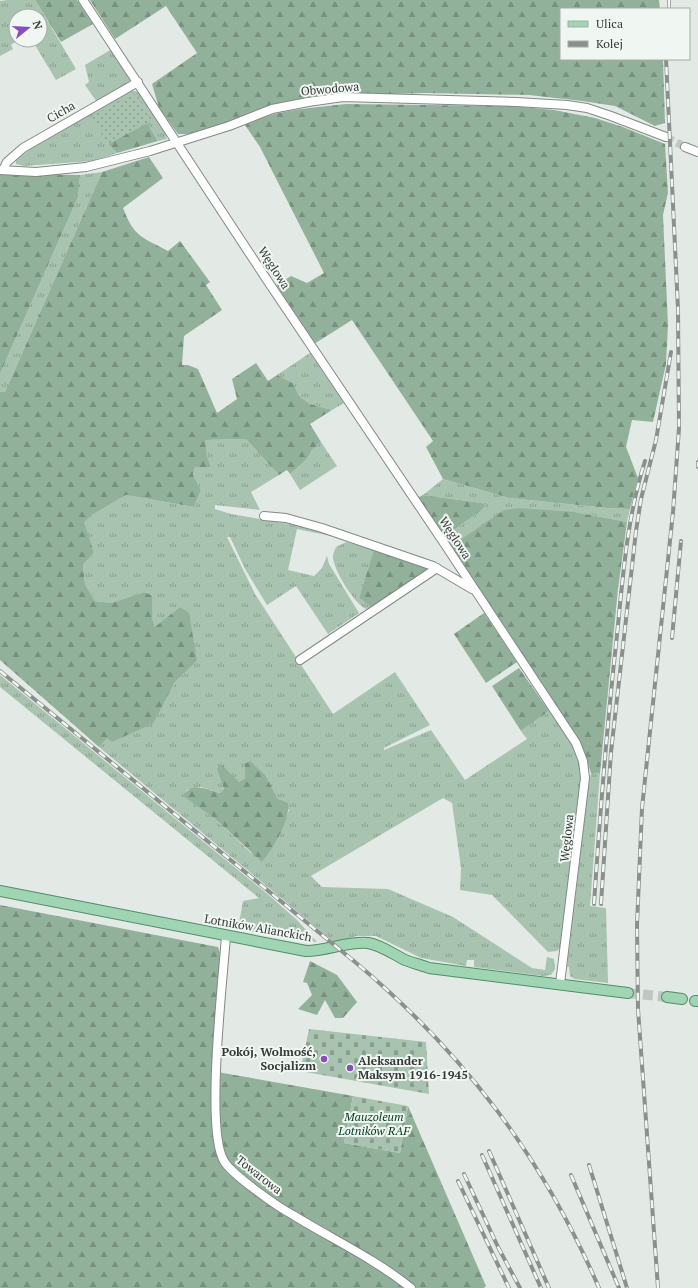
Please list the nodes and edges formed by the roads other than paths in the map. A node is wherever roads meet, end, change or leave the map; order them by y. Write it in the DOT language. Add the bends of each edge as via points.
graph roads {
  1 [pos="83,0"];
  2 [pos="138,82"];
  3 [pos="666,137"];
  4 [pos="178,142"];
  5 [pos="686,147"];
  6 [pos="698,152"];
  7 [pos="1,170"];
  8 [pos="264,516"];
  9 [pos="436,568"];
  10 [pos="474,590"];
  11 [pos="300,660"];
  12 [pos="0,891"];
  13 [pos="226,936"];
  14 [pos="560,984"];
  15 [pos="628,993"];
  16 [pos="667,997"];
  17 [pos="682,999"];
  18 [pos="411,1288"];
  1 -- 2 [label="street"];
  2 -- 4 [label="street"];
  2 -- 7 [label="street, Cicha" via="23,148"];
  3 -- 4 [label="street, Obwodowa" via="587,108 567,105 344,98 272,109"];
  4 -- 7 [label="street, Obwodowa" via="86,168 36,172"];
  4 -- 10 [label="street, Węglowa"];
  5 -- 6 [label="street"];
  8 -- 9 [label="street" via="286,518 322,528"];
  9 -- 10 [label="street"];
  9 -- 11 [label="street"];
  10 -- 14 [label="street, Węglowa" via="570,734 583,761 584,786"];
  12 -- 13 [label="main road, Lotników Alianckich"];
  13 -- 14 [label="main road, Lotników Alianckich" via="306,951 368,943 429,968"];
  13 -- 18 [label="street, Towarowa" via="216,1075 217,1135 223,1161 291,1214 378,1265"];
  14 -- 15 [label="main road, Lotników Alianckich"];
  16 -- 17 [label="main road"];
}
